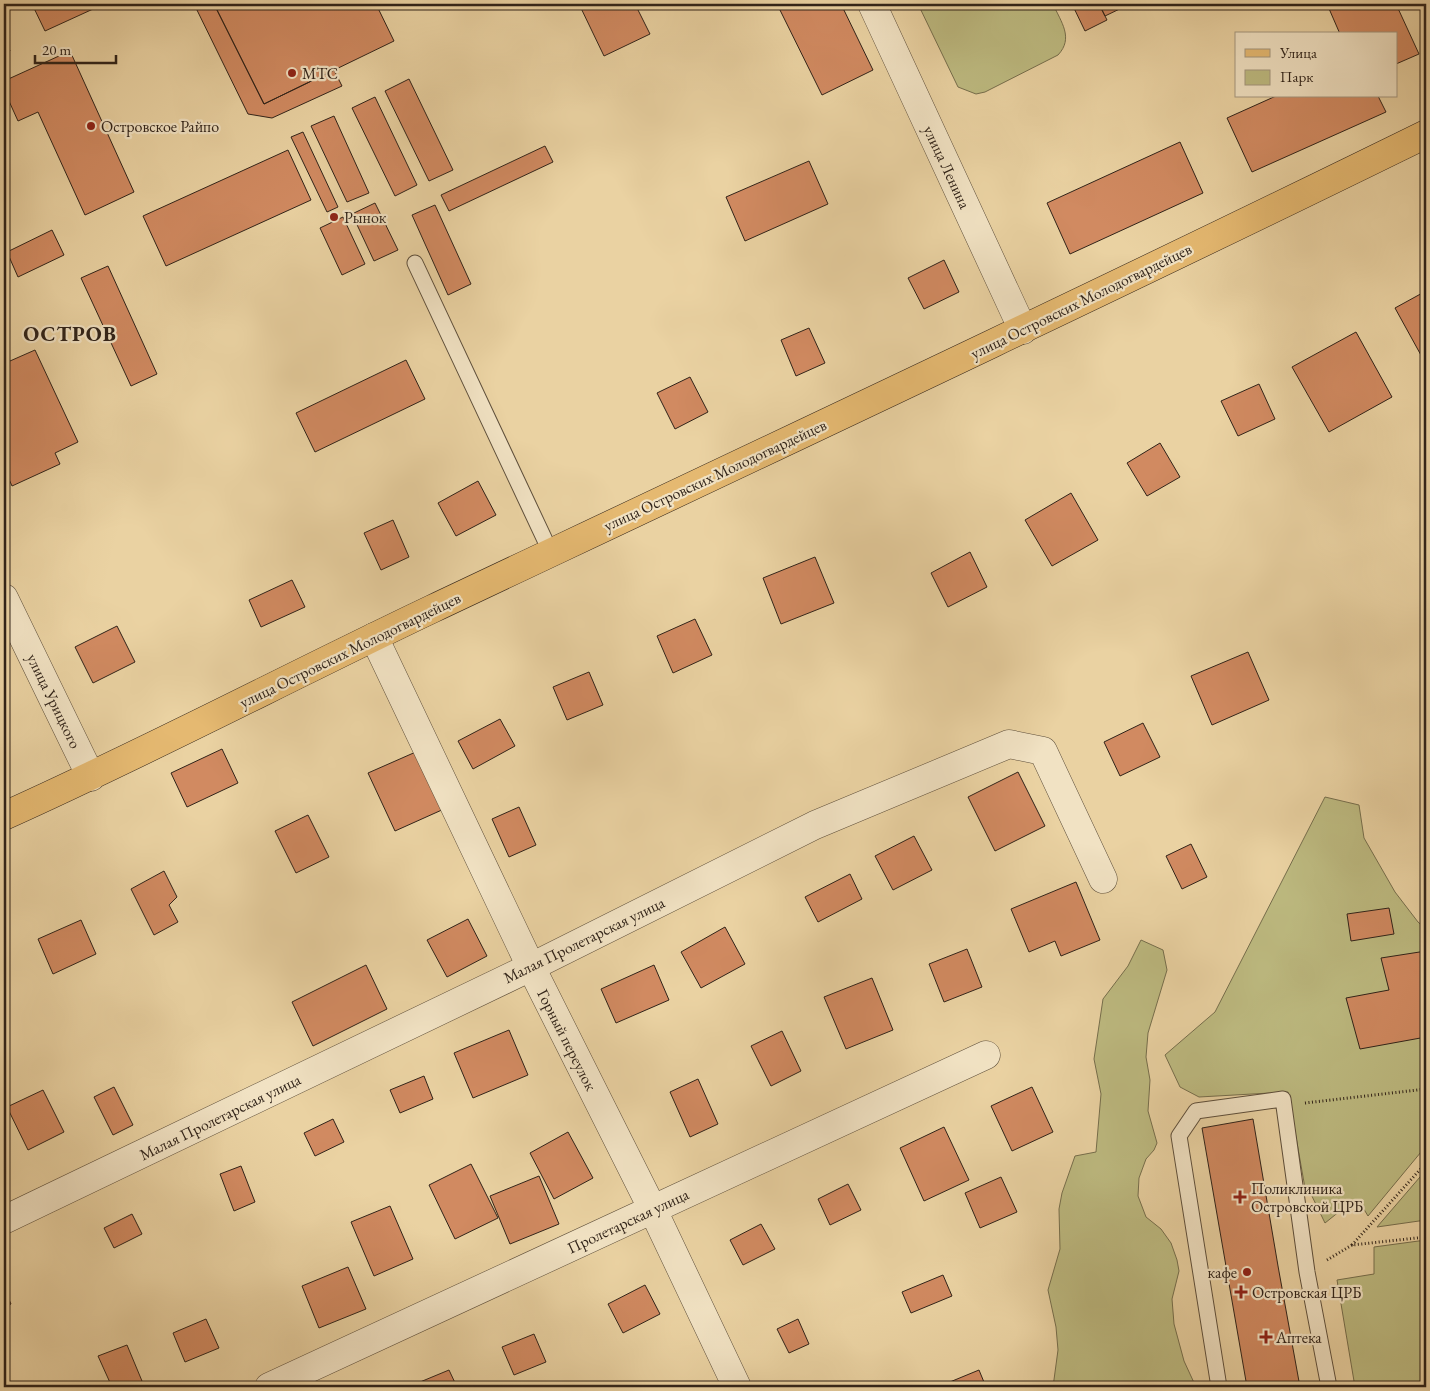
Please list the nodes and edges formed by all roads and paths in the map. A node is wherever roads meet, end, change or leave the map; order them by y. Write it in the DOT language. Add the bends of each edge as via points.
graph roads {
  1 [pos="872,4"];
  2 [pos="1426,134"];
  3 [pos="416,263"];
  4 [pos="1023,330"];
  5 [pos="551,553"];
  6 [pos="4,598"];
  7 [pos="374,637"];
  8 [pos="91,777"];
  9 [pos="4,816"];
  10 [pos="1103,879"];
  11 [pos="531,967"];
  12 [pos="986,1055"];
  13 [pos="1426,1089"];
  14 [pos="1284,1105"];
  15 [pos="1426,1163"];
  16 [pos="653,1210"];
  17 [pos="4,1220"];
  18 [pos="1426,1237"];
  19 [pos="1352,1246"];
  20 [pos="1307,1272"];
  21 [pos="269,1387"];
  22 [pos="737,1387"];
  23 [pos="1219,1387"];
  24 [pos="1329,1387"];
  1 -- 4 [label="street, улица Ленина"];
  2 -- 4 [label="main road, улица Островских Молодогвардейцев"];
  3 -- 5 [label="lane"];
  4 -- 5 [label="main road, улица Островских Молодогвардейцев"];
  5 -- 7 [label="main road, улица Островских Молодогвардейцев"];
  6 -- 8 [label="street, улица Урицкого"];
  7 -- 8 [label="main road, улица Островских Молодогвардейцев"];
  7 -- 11 [label="street, Горный переулок"];
  8 -- 9 [label="main road, улица Островских Молодогвардейцев"];
  10 -- 11 [label="street, Малая Пролетарская улица" via="1043,750 1009,744 815,825"];
  11 -- 16 [label="street, Горный переулок"];
  11 -- 17 [label="street, Малая Пролетарская улица"];
  12 -- 16 [label="street, Пролетарская улица"];
  13 -- 14 [label="path"];
  14 -- 20 [label="lane"];
  14 -- 23 [label="lane" via="1283,1099 1196,1111 1179,1136"];
  15 -- 19 [label="path"];
  16 -- 21 [label="street, Пролетарская улица"];
  16 -- 22 [label="street, Горный переулок"];
  18 -- 19 [label="path"];
  19 -- 20 [label="path"];
  20 -- 24 [label="lane"];
}
